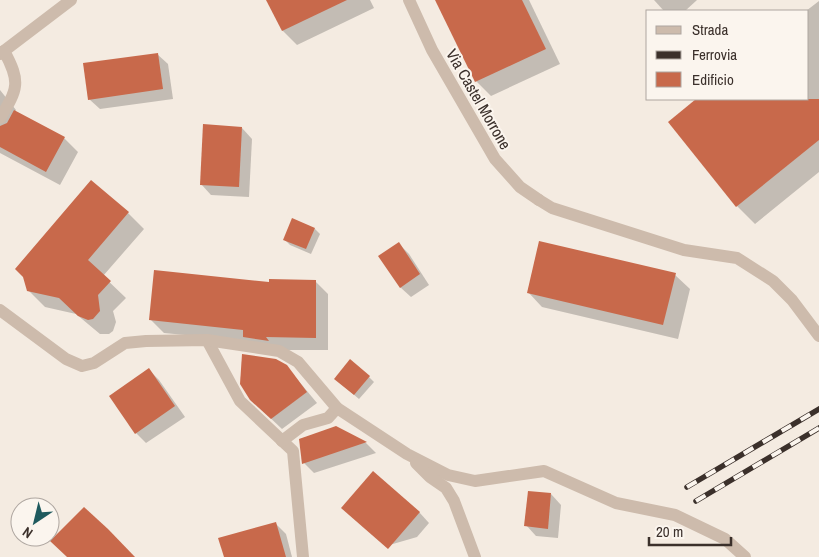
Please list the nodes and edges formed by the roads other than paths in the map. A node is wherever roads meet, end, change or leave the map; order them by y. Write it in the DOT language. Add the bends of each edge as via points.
graph roads {
  1 [pos="71,0"];
  2 [pos="409,0"];
  3 [pos="2,52"];
  4 [pos="0,118"];
  5 [pos="0,310"];
  6 [pos="819,336"];
  7 [pos="207,340"];
  8 [pos="337,408"];
  9 [pos="282,441"];
  10 [pos="407,454"];
  11 [pos="303,557"];
  12 [pos="475,557"];
  13 [pos="745,557"];
  1 -- 3 [label="street"];
  2 -- 6 [label="street, Via Castel Morrone" via="432,50 495,159 520,187 552,208 684,250 738,258 773,281"];
  3 -- 4 [label="street" via="15,77 16,93"];
  5 -- 7 [label="street" via="66,360 82,366 94,363 125,343"];
  7 -- 8 [label="street" via="278,351 298,362"];
  7 -- 9 [label="street" via="240,401"];
  8 -- 9 [label="street" via="328,418 303,425"];
  8 -- 10 [label="street"];
  9 -- 11 [label="street" via="293,451"];
  10 -- 12 [label="street" via="446,488"];
  10 -- 13 [label="street" via="462,479 544,471 616,503 675,516 725,539"];
}
